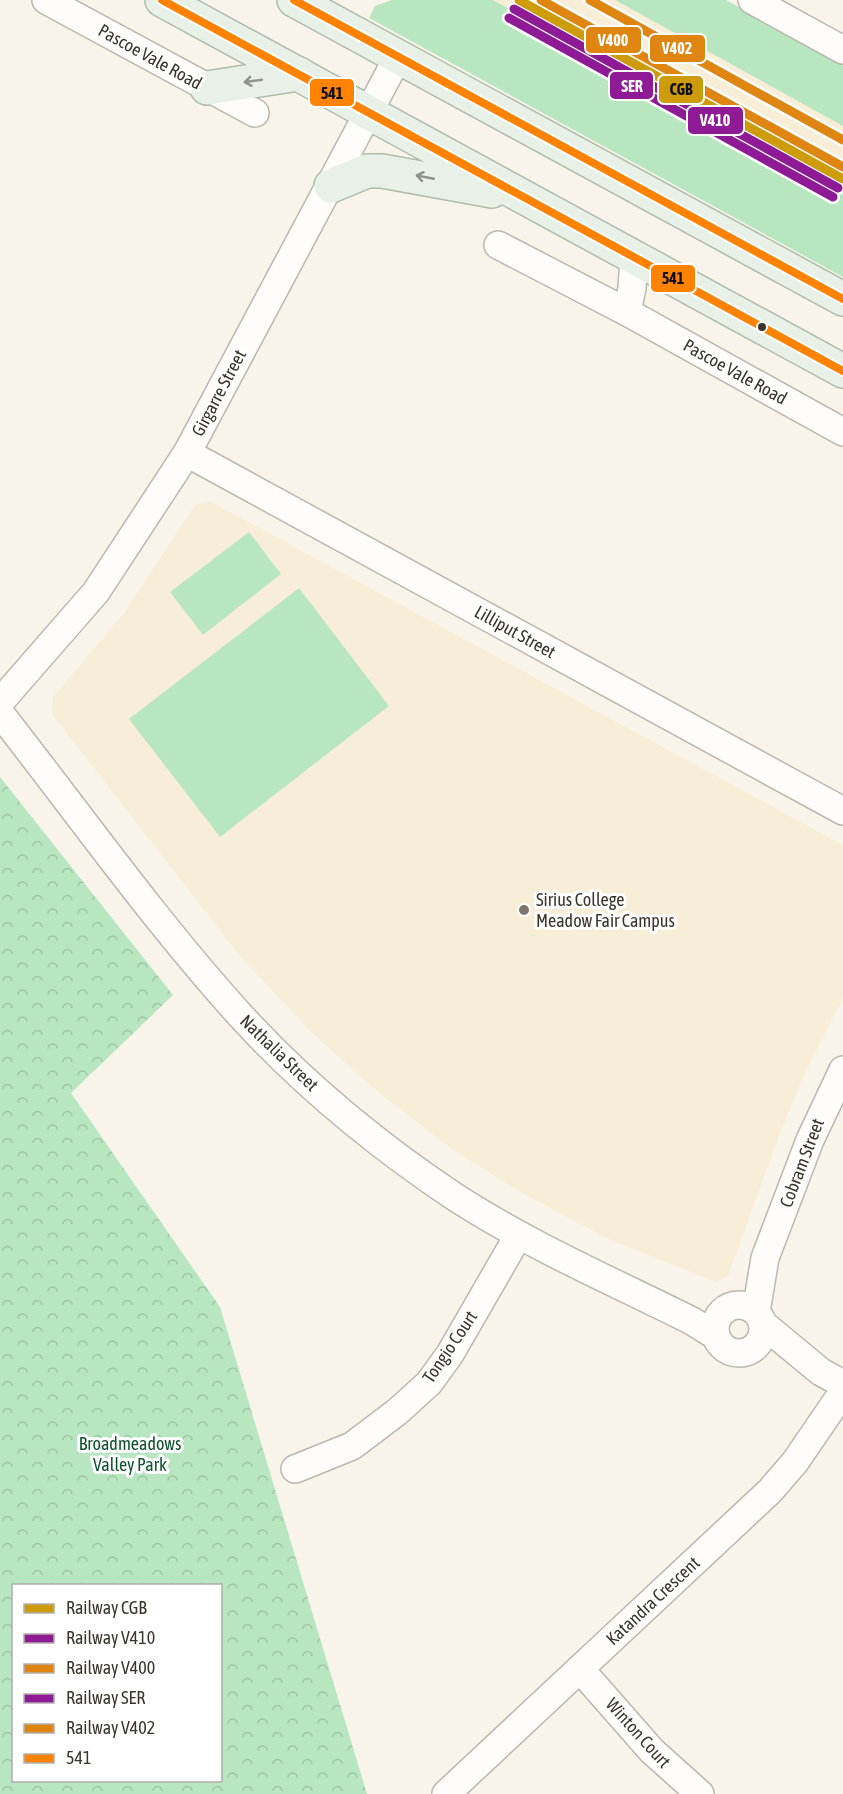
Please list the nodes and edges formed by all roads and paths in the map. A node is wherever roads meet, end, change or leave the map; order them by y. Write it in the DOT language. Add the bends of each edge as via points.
graph roads {
  1 [pos="46,0"];
  2 [pos="162,0"];
  3 [pos="294,0"];
  4 [pos="752,0"];
  5 [pos="843,50"];
  6 [pos="398,57"];
  7 [pos="299,74"];
  8 [pos="207,88"];
  9 [pos="369,112"];
  10 [pos="255,113"];
  11 [pos="330,186"];
  12 [pos="524,197"];
  13 [pos="498,245"];
  14 [pos="634,258"];
  15 [pos="843,299"];
  16 [pos="627,312"];
  17 [pos="843,371"];
  18 [pos="843,432"];
  19 [pos="187,453"];
  20 [pos="0,702"];
  21 [pos="0,713"];
  22 [pos="843,811"];
  23 [pos="843,1070"];
  24 [pos="518,1236"];
  25 [pos="643,1296"];
  26 [pos="745,1312"];
  27 [pos="716,1336"];
  28 [pos="749,1351"];
  29 [pos="832,1378"];
  30 [pos="843,1392"];
  31 [pos="295,1469"];
  32 [pos="580,1669"];
  33 [pos="446,1794"];
  34 [pos="700,1794"];
  1 -- 8 [label="street, Pascoe Vale Road"];
  2 -- 7 [label="main road"];
  3 -- 6 [label="main road"];
  4 -- 5 [label="street"];
  6 -- 9 [label="street, Girgarre Street"];
  6 -- 15 [label="main road"];
  7 -- 8 [label="main road, one-way"];
  7 -- 9 [label="main road"];
  8 -- 10 [label="street, Pascoe Vale Road"];
  9 -- 11 [label="street, Girgarre Street"];
  9 -- 12 [label="main road"];
  12 -- 11 [label="main road, one-way" via="390,171 366,171"];
  11 -- 19 [label="street, Girgarre Street"];
  12 -- 14 [label="main road"];
  13 -- 16 [label="street, Pascoe Vale Road"];
  14 -- 16 [label="street"];
  14 -- 17 [label="main road"];
  16 -- 18 [label="street, Pascoe Vale Road"];
  19 -- 20 [label="street, Girgarre Street" via="96,592"];
  19 -- 22 [label="street, Lilliput Street"];
  21 -- 24 [label="street, Nathalia Street" via="240,1016 341,1112 402,1159"];
  23 -- 26 [label="street, Cobram Street" via="810,1140"];
  24 -- 25 [label="street, Nathalia Street"];
  24 -- 31 [label="street, Tongio Court" via="429,1383 352,1446"];
  25 -- 26 [label="street, Nathalia Street"];
  25 -- 27 [label="street, Nathalia Street"];
  26 -- 27 [label="street" via="716,1321"];
  26 -- 28 [label="street" via="760,1340"];
  26 -- 29 [label="street"];
  27 -- 28 [label="street" via="719,1344 733,1353"];
  28 -- 29 [label="street" via="779,1357"];
  30 -- 32 [label="street, Katandra Crescent" via="770,1491"];
  32 -- 33 [label="street, Katandra Crescent"];
  32 -- 34 [label="street, Winton Court" via="652,1750"];
}
